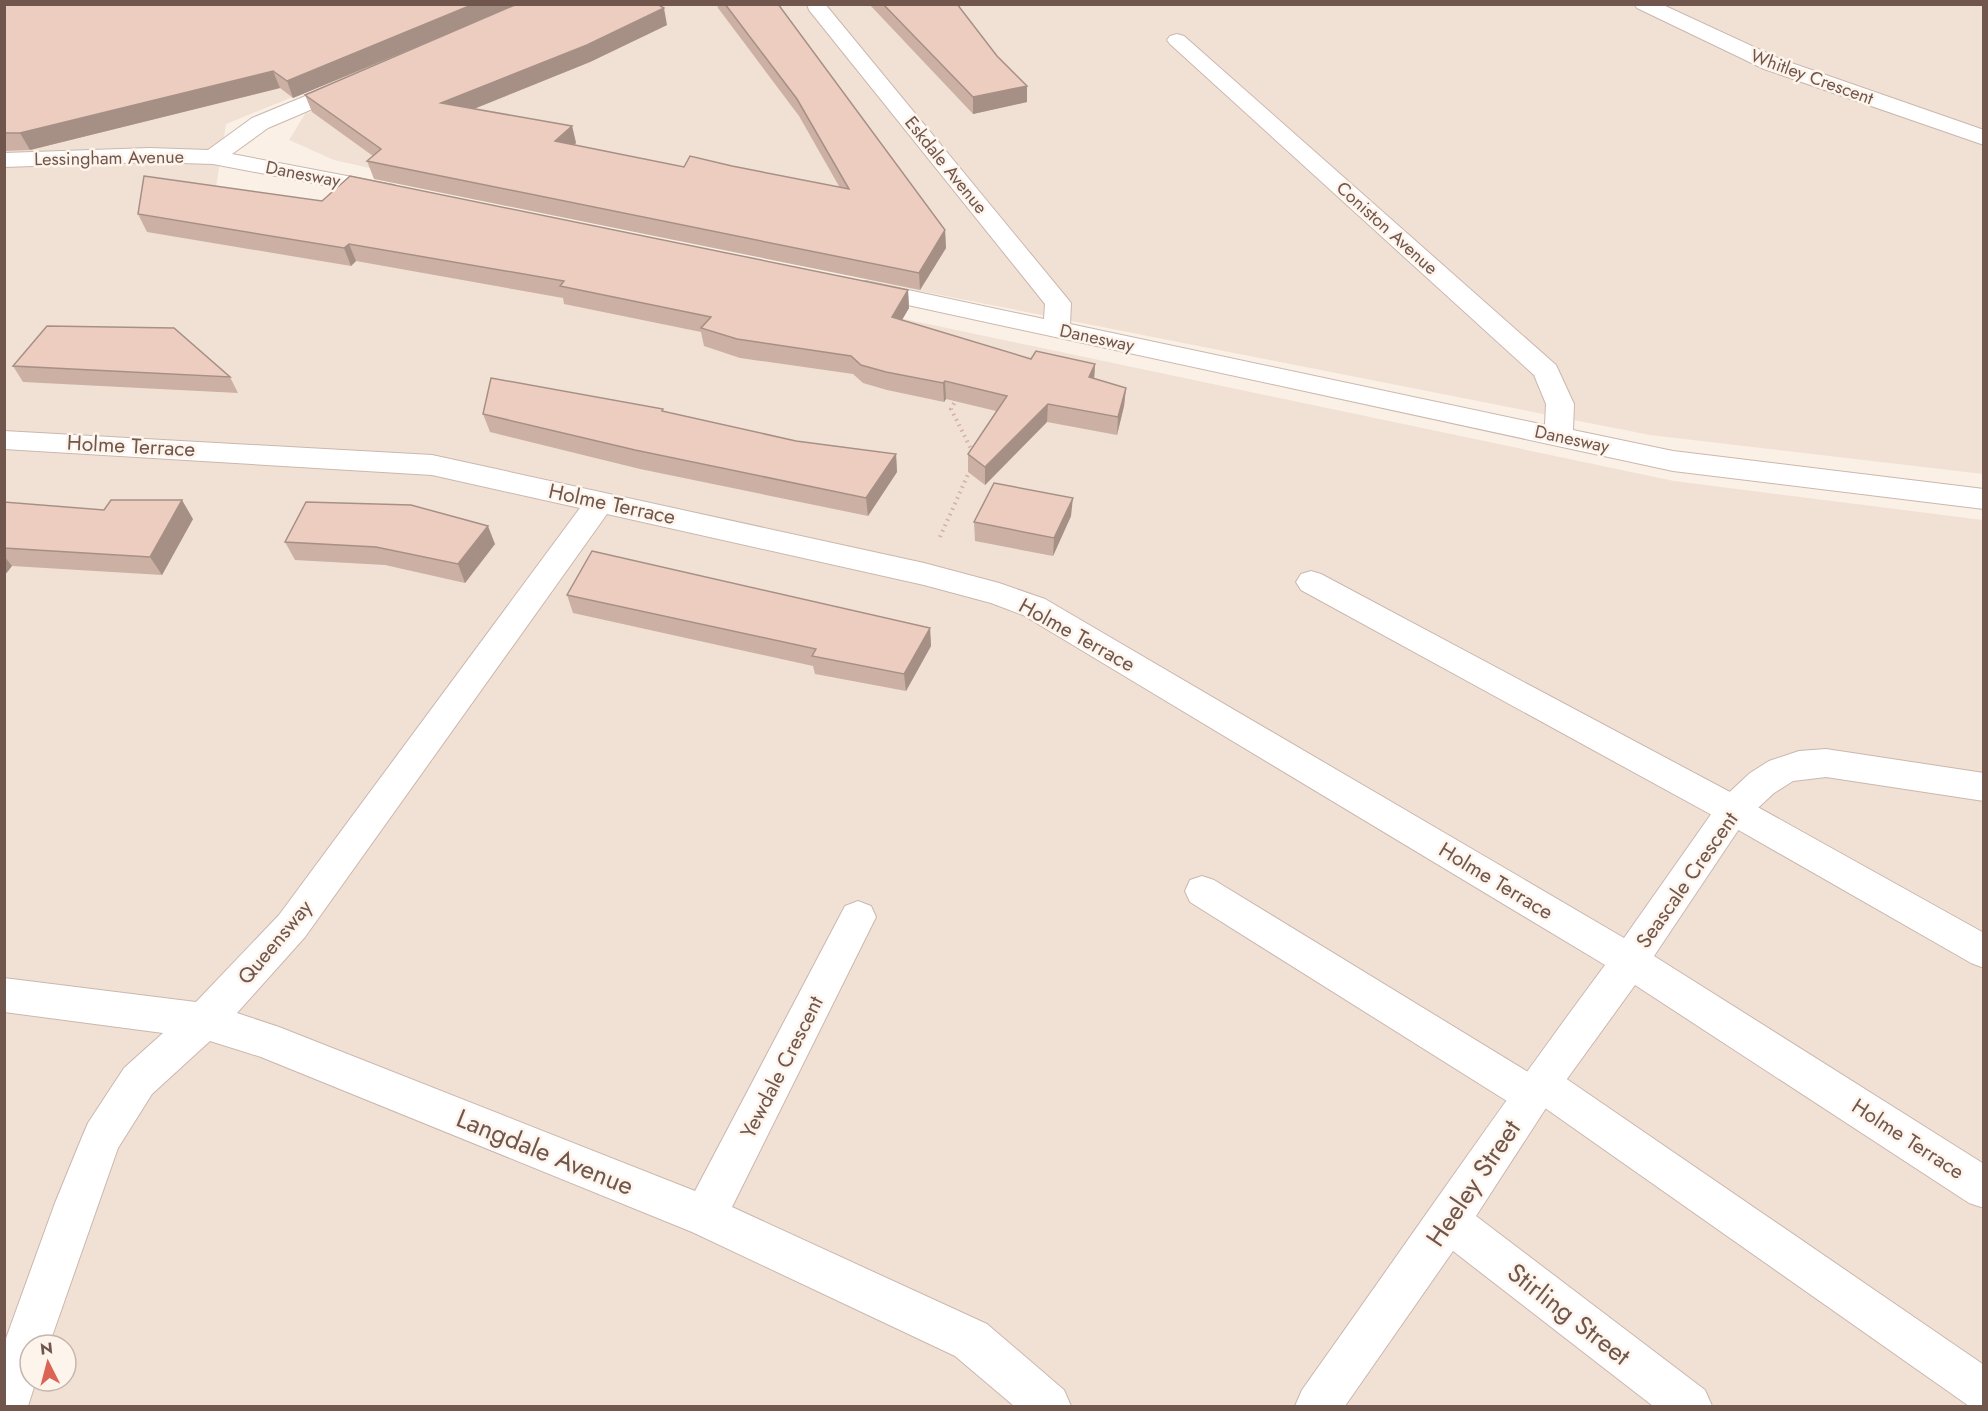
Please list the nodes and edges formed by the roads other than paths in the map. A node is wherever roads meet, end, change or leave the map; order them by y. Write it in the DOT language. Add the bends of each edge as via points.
graph roads {
  1 [pos="1644,4"];
  2 [pos="816,6"];
  3 [pos="1177,40"];
  4 [pos="369,76"];
  5 [pos="1983,138"];
  6 [pos="213,157"];
  7 [pos="4,160"];
  8 [pos="405,194"];
  9 [pos="837,283"];
  10 [pos="1058,330"];
  11 [pos="1559,436"];
  12 [pos="4,440"];
  13 [pos="1983,499"];
  14 [pos="600,501"];
  15 [pos="1311,582"];
  16 [pos="1983,787"];
  17 [pos="1734,810"];
  18 [pos="1202,891"];
  19 [pos="858,917"];
  20 [pos="1983,952"];
  21 [pos="1630,961"];
  22 [pos="4,996"];
  23 [pos="204,1021"];
  24 [pos="1537,1090"];
  25 [pos="1983,1188"];
  26 [pos="705,1216"];
  27 [pos="1448,1221"];
  28 [pos="1983,1391"];
  29 [pos="1331,1401"];
  30 [pos="5,1407"];
  31 [pos="1048,1407"];
  32 [pos="1689,1407"];
  1 -- 5 [label="street, Whitley Crescent" via="1772,64"];
  2 -- 10 [label="street, Eskdale Avenue" via="1058,303"];
  3 -- 11 [label="street, Coniston Avenue" via="1546,371 1560,404"];
  4 -- 6 [label="street" via="260,123"];
  6 -- 7 [label="street, Lessingham Avenue"];
  6 -- 8 [label="street, Danesway"];
  9 -- 10 [label="street, Danesway"];
  10 -- 11 [label="street, Danesway"];
  11 -- 13 [label="street, Danesway" via="1673,461"];
  12 -- 14 [label="street, Holme Terrace" via="432,465"];
  14 -- 21 [label="street, Holme Terrace" via="924,574 1034,607"];
  14 -- 23 [label="street, Queensway" via="292,926"];
  15 -- 17 [label="lane"];
  16 -- 17 [label="street, Seascale Crescent" via="1862,767 1799,765 1762,783"];
  17 -- 20 [label="lane"];
  17 -- 21 [label="street, Seascale Crescent"];
  18 -- 24 [label="lane"];
  19 -- 26 [label="street, Yewdale Crescent"];
  21 -- 24 [label="street, Heeley Street"];
  21 -- 25 [label="street, Holme Terrace"];
  22 -- 23 [label="street, Langdale Avenue"];
  23 -- 26 [label="street, Langdale Avenue" via="265,1040"];
  23 -- 30 [label="street, Queensway" via="138,1081 102,1137"];
  24 -- 27 [label="street, Heeley Street"];
  24 -- 28 [label="lane"];
  26 -- 31 [label="street, Langdale Avenue" via="971,1340"];
  27 -- 29 [label="street, Heeley Street"];
  27 -- 32 [label="street, Stirling Street"];
}
